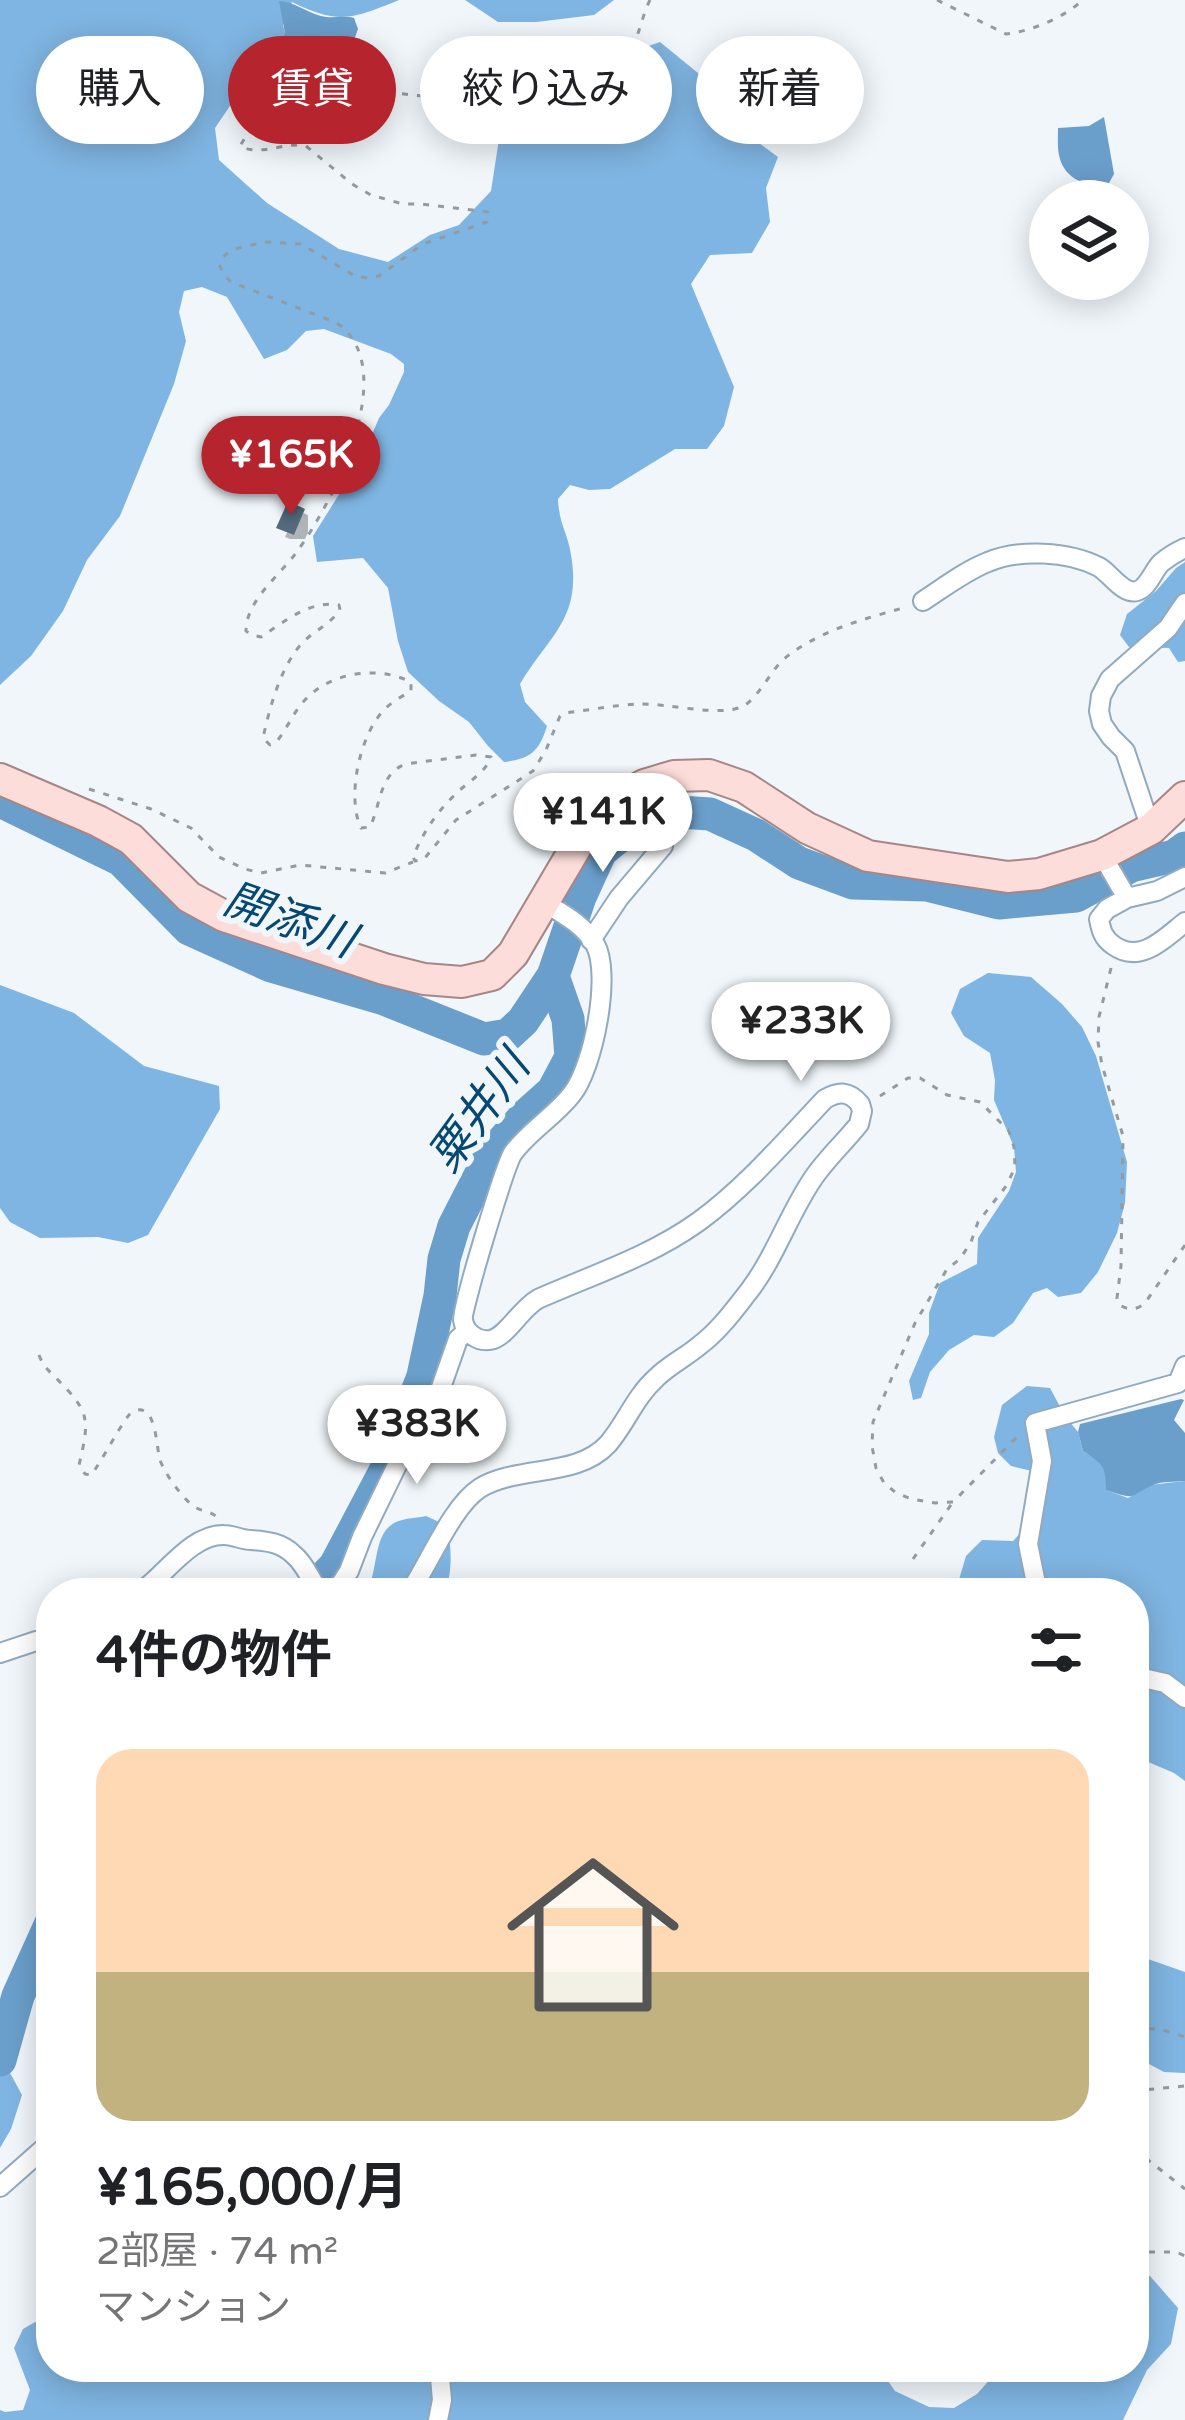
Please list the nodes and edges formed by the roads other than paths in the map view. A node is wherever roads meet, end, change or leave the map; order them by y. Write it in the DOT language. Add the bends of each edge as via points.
graph roads {
  1 [pos="1185,548"];
  2 [pos="923,601"];
  3 [pos="1185,603"];
  4 [pos="0,779"];
  5 [pos="1185,797"];
  6 [pos="1151,829"];
  7 [pos="663,846"];
  8 [pos="1106,861"];
  9 [pos="1185,877"];
  10 [pos="1125,896"];
  11 [pos="553,908"];
  12 [pos="1185,922"];
  13 [pos="587,934"];
  14 [pos="467,1330"];
  15 [pos="1185,1366"];
  16 [pos="157,1578"];
  17 [pos="312,1578"];
  18 [pos="344,1578"];
  19 [pos="419,1578"];
  20 [pos="1035,1578"];
  21 [pos="36,1641"];
  22 [pos="0,1653"];
  23 [pos="1149,1679"];
  24 [pos="1185,1698"];
  25 [pos="36,2155"];
  26 [pos="0,2187"];
  27 [pos="440,2382"];
  28 [pos="438,2420"];
  1 -- 2 [label="street" via="1134,592 1076,559 1017,555 987,562"];
  3 -- 6 [label="street" via="1101,696 1102,724 1125,751"];
  4 -- 11 [label="main road" via="131,839 189,896 224,916 424,979 492,975"];
  5 -- 6 [label="main road"];
  6 -- 8 [label="main road"];
  7 -- 13 [label="street"];
  8 -- 10 [label="street"];
  8 -- 11 [label="main road" via="1008,877 902,863 838,843 744,787 709,775 674,776 644,785 589,825 570,853"];
  9 -- 10 [label="street"];
  10 -- 12 [label="street" via="1100,919 1117,949 1146,951"];
  11 -- 13 [label="street"];
  13 -- 14 [label="street" via="597,947 600,990 588,1065 571,1096 513,1153 464,1306"];
  14 -- 18 [label="street"];
  14 -- 19 [label="street" via="487,1341 500,1336 524,1307 695,1224 825,1099 838,1092 860,1105 859,1124 812,1179 769,1263 727,1319 657,1376 593,1456 476,1490"];
  15 -- 20 [label="street" via="1178,1383 1035,1423 1042,1461 1028,1544"];
  16 -- 17 [label="street" via="202,1540 227,1534 278,1544"];
  21 -- 22 [label="street"];
  23 -- 24 [label="street"];
  25 -- 26 [label="street"];
  27 -- 28 [label="street"];
}
